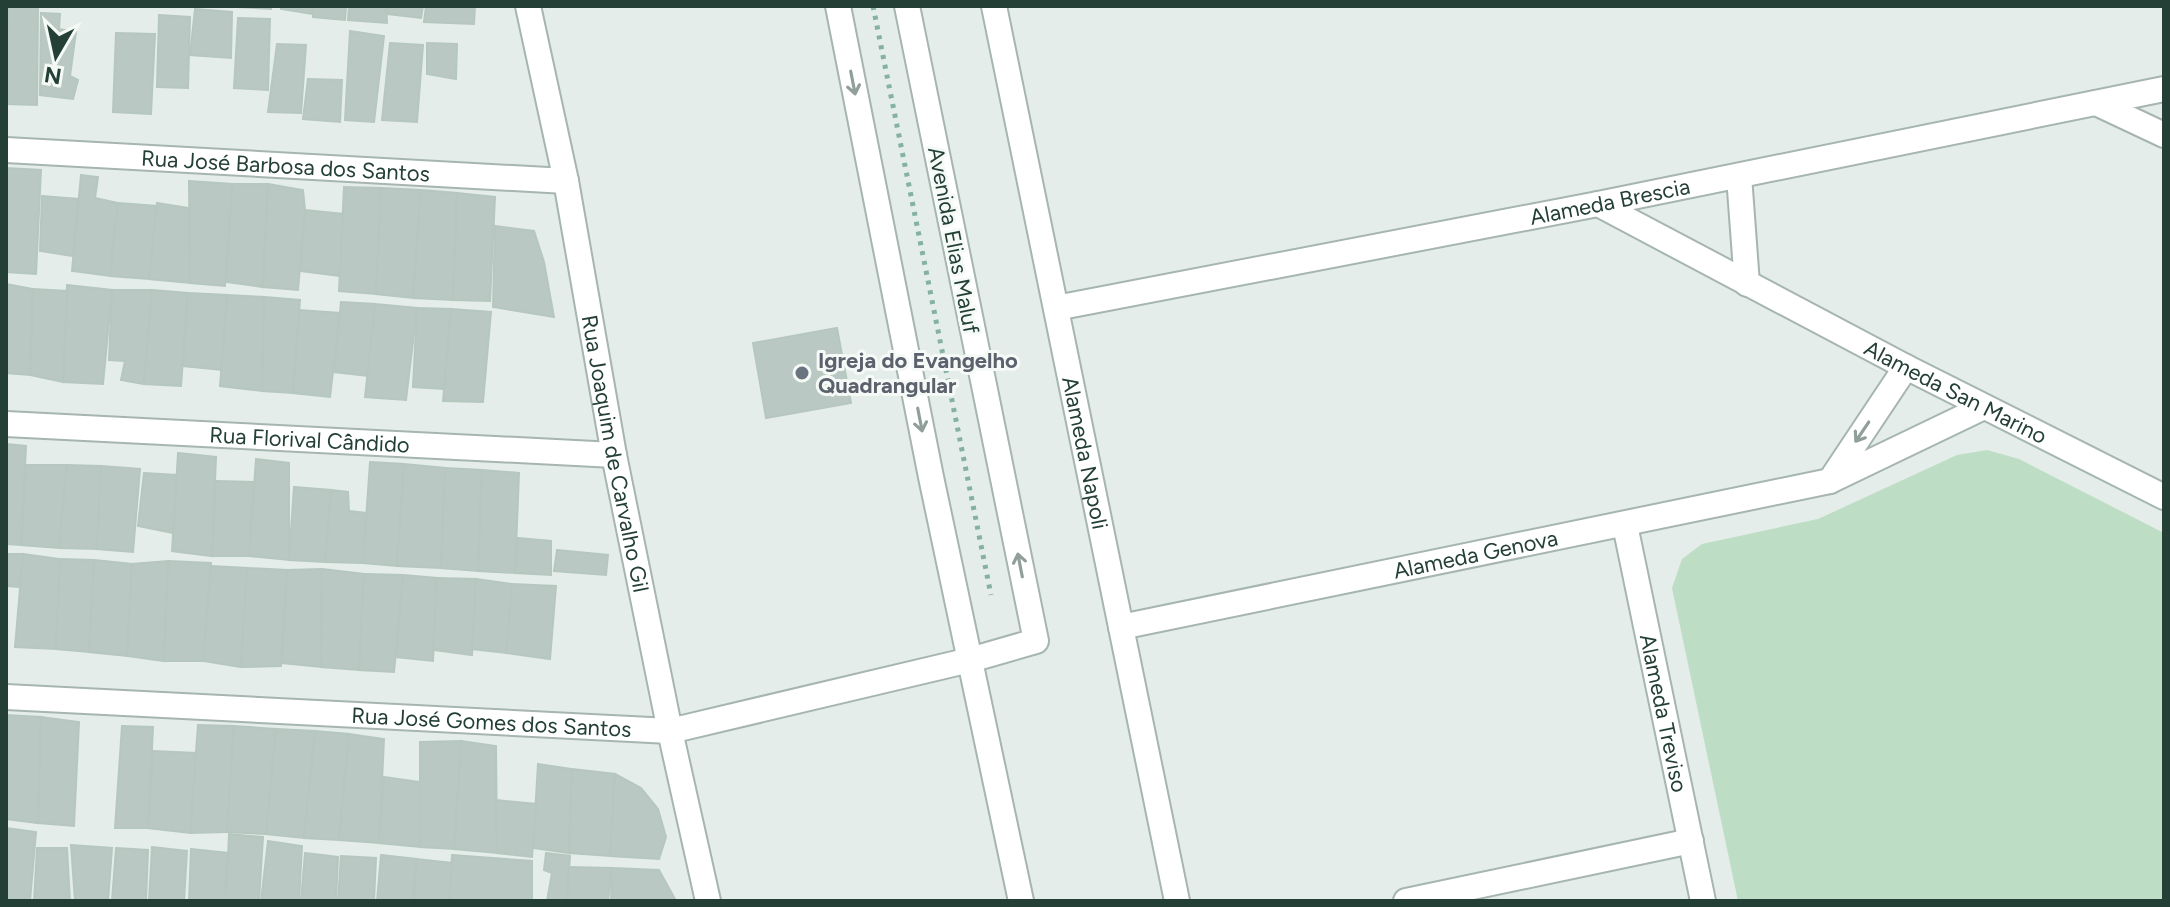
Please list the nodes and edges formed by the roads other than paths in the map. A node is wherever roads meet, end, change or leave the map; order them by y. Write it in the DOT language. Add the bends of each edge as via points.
graph roads {
  1 [pos="528,6"];
  2 [pos="838,6"];
  3 [pos="907,6"];
  4 [pos="994,6"];
  5 [pos="2164,89"];
  6 [pos="2096,103"];
  7 [pos="2164,135"];
  8 [pos="6,150"];
  9 [pos="1739,176"];
  10 [pos="566,181"];
  11 [pos="1598,204"];
  12 [pos="1747,284"];
  13 [pos="1056,308"];
  14 [pos="1906,367"];
  15 [pos="1984,407"];
  16 [pos="6,424"];
  17 [pos="614,455"];
  18 [pos="1830,481"];
  19 [pos="2164,497"];
  20 [pos="1625,525"];
  21 [pos="1121,627"];
  22 [pos="970,660"];
  23 [pos="6,697"];
  24 [pos="670,731"];
  25 [pos="1691,841"];
  26 [pos="708,901"];
  27 [pos="1021,901"];
  28 [pos="1177,901"];
  29 [pos="1406,901"];
  30 [pos="1703,901"];
  1 -- 10 [label="street, Rua Joaquim de Carvalho Gil"];
  2 -- 22 [label="street, one-way"];
  22 -- 3 [label="street, Avenida Elias Maluf, one-way" via="1036,641"];
  4 -- 13 [label="street, Alameda Napoli"];
  5 -- 6 [label="street, Alameda Brescia"];
  6 -- 7 [label="street"];
  6 -- 9 [label="street, Alameda Brescia"];
  8 -- 10 [label="street, Rua José Barbosa dos Santos"];
  9 -- 11 [label="street, Alameda Brescia"];
  9 -- 12 [label="street"];
  10 -- 17 [label="street, Rua Joaquim de Carvalho Gil"];
  11 -- 12 [label="street, Alameda San Marino"];
  11 -- 13 [label="street, Alameda Brescia"];
  12 -- 14 [label="street, Alameda San Marino"];
  13 -- 21 [label="street, Alameda Napoli"];
  14 -- 15 [label="street, Alameda San Marino"];
  14 -- 18 [label="street, one-way"];
  15 -- 18 [label="street, Alameda Genova"];
  15 -- 19 [label="street, Alameda San Marino"];
  16 -- 17 [label="street, Rua Florival Cândido"];
  17 -- 24 [label="street, Rua Joaquim de Carvalho Gil"];
  18 -- 20 [label="street, Alameda Genova"];
  20 -- 21 [label="street, Alameda Genova"];
  20 -- 25 [label="street, Alameda Treviso"];
  21 -- 28 [label="street, Alameda Napoli"];
  22 -- 24 [label="street, Rua José Gomes dos Santos"];
  22 -- 27 [label="street"];
  23 -- 24 [label="street, Rua José Gomes dos Santos"];
  24 -- 26 [label="street, Rua Joaquim de Carvalho Gil"];
  25 -- 29 [label="street"];
  25 -- 30 [label="street, Alameda Treviso"];
}
